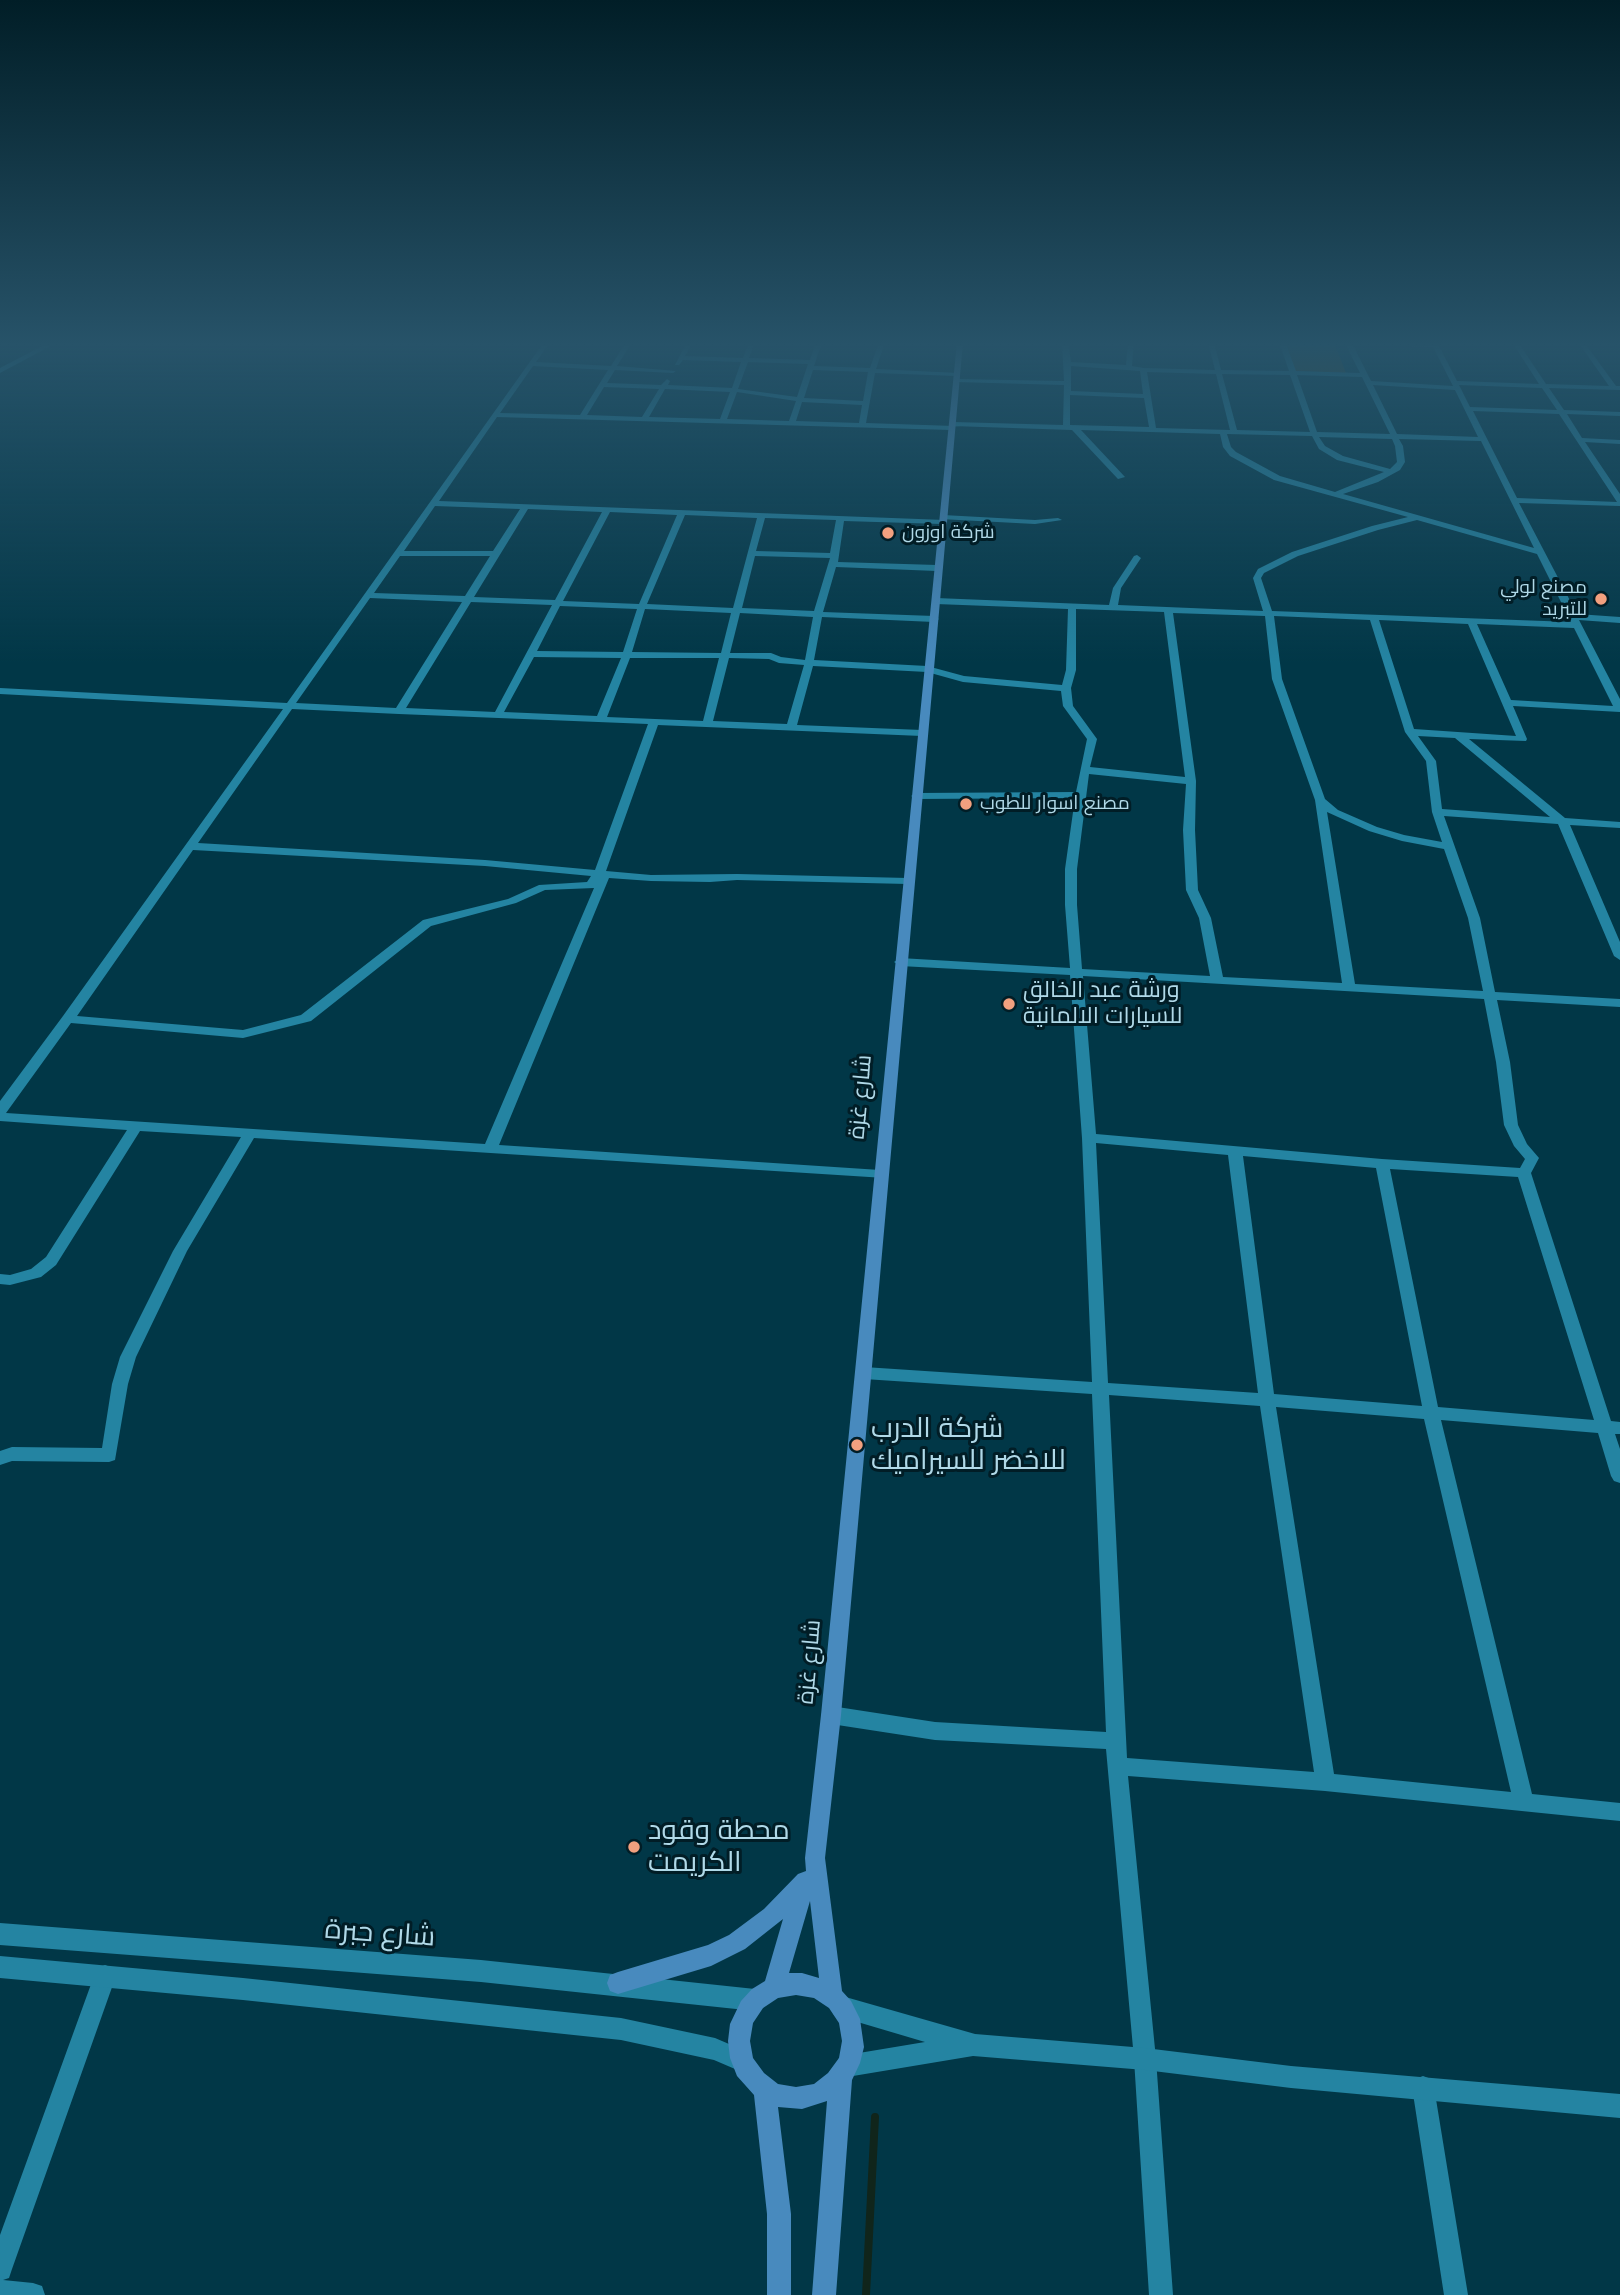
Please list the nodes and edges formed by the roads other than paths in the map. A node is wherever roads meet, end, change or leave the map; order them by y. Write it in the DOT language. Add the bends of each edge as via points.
graph roads {
  1 [pos="471,449"];
  2 [pos="950,449"];
  3 [pos="1093,449"];
  4 [pos="1230,449"];
  5 [pos="1327,449"];
  6 [pos="1399,449"];
  7 [pos="1488,449"];
  8 [pos="1587,449"];
  9 [pos="1390,471"];
  10 [pos="1121,477"];
  11 [pos="1336,494"];
  12 [pos="1514,500"];
  13 [pos="1620,502"];
  14 [pos="432,503"];
  15 [pos="525,507"];
  16 [pos="607,510"];
  17 [pos="682,513"];
  18 [pos="761,517"];
  19 [pos="840,519"];
  20 [pos="1415,519"];
  21 [pos="943,520"];
  22 [pos="1058,520"];
  23 [pos="1539,552"];
  24 [pos="398,553"];
  25 [pos="752,553"];
  26 [pos="497,554"];
  27 [pos="1137,558"];
  28 [pos="834,560"];
  29 [pos="937,568"];
  30 [pos="368,594"];
  31 [pos="468,599"];
  32 [pos="936,601"];
  33 [pos="559,602"];
  34 [pos="642,606"];
  35 [pos="1072,607"];
  36 [pos="1113,608"];
  37 [pos="737,610"];
  38 [pos="1168,610"];
  39 [pos="818,614"];
  40 [pos="1269,614"];
  41 [pos="1374,618"];
  42 [pos="934,619"];
  43 [pos="1620,620"];
  44 [pos="1471,621"];
  45 [pos="1577,621"];
  46 [pos="531,654"];
  47 [pos="725,655"];
  48 [pos="626,656"];
  49 [pos="809,663"];
  50 [pos="927,669"];
  51 [pos="1066,688"];
  52 [pos="0,691"];
  53 [pos="1507,703"];
  54 [pos="289,706"];
  55 [pos="1620,709"];
  56 [pos="399,711"];
  57 [pos="498,715"];
  58 [pos="601,719"];
  59 [pos="654,722"];
  60 [pos="707,724"];
  61 [pos="791,727"];
  62 [pos="1410,732"];
  63 [pos="922,733"];
  64 [pos="1458,735"];
  65 [pos="1084,770"];
  66 [pos="1191,781"];
  67 [pos="1081,795"];
  68 [pos="916,796"];
  69 [pos="1320,800"];
  70 [pos="1437,812"];
  71 [pos="1563,822"];
  72 [pos="1620,825"];
  73 [pos="189,846"];
  74 [pos="1448,846"];
  75 [pos="602,874"];
  76 [pos="908,881"];
  77 [pos="1620,957"];
  78 [pos="900,962"];
  79 [pos="1077,973"];
  80 [pos="1217,980"];
  81 [pos="1349,987"];
  82 [pos="1488,994"];
  83 [pos="1620,1003"];
  84 [pos="68,1019"];
  85 [pos="0,1111"];
  86 [pos="0,1117"];
  87 [pos="136,1126"];
  88 [pos="250,1134"];
  89 [pos="1089,1138"];
  90 [pos="490,1149"];
  91 [pos="1235,1151"];
  92 [pos="1382,1164"];
  93 [pos="1524,1173"];
  94 [pos="880,1175"];
  95 [pos="0,1279"];
  96 [pos="863,1373"];
  97 [pos="1101,1388"];
  98 [pos="1267,1399"];
  99 [pos="1431,1412"];
  100 [pos="1612,1427"];
  101 [pos="0,1458"];
  102 [pos="1620,1476"];
  103 [pos="831,1715"];
  104 [pos="1116,1741"];
  105 [pos="1117,1766"];
  106 [pos="1325,1782"];
  107 [pos="1524,1803"];
  108 [pos="1620,1812"];
  109 [pos="815,1858"];
  110 [pos="805,1881"];
  111 [pos="0,1934"];
  112 [pos="0,1967"];
  113 [pos="105,1976"];
  114 [pos="618,1983"];
  115 [pos="774,1987"];
  116 [pos="755,2000"];
  117 [pos="837,2001"];
  118 [pos="975,2045"];
  119 [pos="1145,2059"];
  120 [pos="742,2061"];
  121 [pos="844,2071"];
  122 [pos="1423,2087"];
  123 [pos="765,2091"];
  124 [pos="1620,2106"];
  125 [pos="0,2269"];
  126 [pos="0,2292"];
  127 [pos="33,2295"];
  128 [pos="779,2295"];
  129 [pos="824,2295"];
  130 [pos="1161,2295"];
  131 [pos="1456,2295"];
  1 -- 14 [label="street"];
  2 -- 21 [label="main road, شارع غزة"];
  3 -- 10 [label="street"];
  4 -- 11 [label="street" via="1277,478"];
  5 -- 9 [label="street" via="1332,455"];
  6 -- 9 [label="street" via="1401,463"];
  7 -- 12 [label="street"];
  8 -- 13 [label="street"];
  9 -- 11 [label="street"];
  11 -- 20 [label="street"];
  12 -- 13 [label="street"];
  12 -- 23 [label="street"];
  14 -- 15 [label="street"];
  14 -- 24 [label="street"];
  15 -- 16 [label="street"];
  15 -- 26 [label="street"];
  16 -- 17 [label="street"];
  16 -- 33 [label="street"];
  17 -- 18 [label="street"];
  17 -- 34 [label="street"];
  18 -- 19 [label="street"];
  18 -- 25 [label="street"];
  19 -- 21 [label="street"];
  19 -- 28 [label="street"];
  20 -- 23 [label="street"];
  20 -- 40 [label="street" via="1374,527 1261,570 1257,578"];
  21 -- 22 [label="street"];
  21 -- 29 [label="main road, شارع غزة"];
  23 -- 45 [label="street"];
  24 -- 26 [label="street"];
  24 -- 30 [label="street"];
  25 -- 28 [label="street"];
  25 -- 37 [label="street"];
  26 -- 31 [label="street"];
  27 -- 36 [label="street" via="1117,588"];
  28 -- 29 [label="street"];
  28 -- 39 [label="street"];
  29 -- 32 [label="main road, شارع غزة"];
  30 -- 31 [label="street"];
  30 -- 54 [label="street"];
  31 -- 33 [label="street"];
  31 -- 56 [label="street"];
  32 -- 35 [label="street"];
  32 -- 42 [label="main road, شارع غزة"];
  33 -- 34 [label="street"];
  33 -- 46 [label="street"];
  34 -- 37 [label="street"];
  34 -- 48 [label="street"];
  35 -- 36 [label="street"];
  35 -- 51 [label="street" via="1071,670"];
  36 -- 38 [label="street"];
  37 -- 39 [label="street"];
  37 -- 47 [label="street"];
  38 -- 40 [label="street"];
  38 -- 66 [label="street"];
  39 -- 42 [label="street"];
  39 -- 49 [label="street"];
  40 -- 41 [label="street"];
  40 -- 69 [label="street" via="1277,679"];
  41 -- 44 [label="street"];
  41 -- 62 [label="street"];
  42 -- 50 [label="main road, شارع غزة"];
  43 -- 45 [label="street"];
  44 -- 45 [label="street"];
  44 -- 53 [label="street"];
  45 -- 55 [label="street"];
  46 -- 48 [label="street"];
  46 -- 57 [label="street"];
  47 -- 48 [label="street"];
  47 -- 49 [label="street"];
  47 -- 60 [label="street"];
  48 -- 58 [label="street"];
  49 -- 50 [label="street"];
  49 -- 61 [label="street"];
  50 -- 51 [label="street" via="963,679"];
  50 -- 63 [label="main road, شارع غزة"];
  51 -- 65 [label="street" via="1068,706 1092,739"];
  52 -- 54 [label="street"];
  53 -- 55 [label="street"];
  53 -- 64 [label="street" via="1522,739"];
  54 -- 56 [label="street"];
  54 -- 73 [label="street"];
  56 -- 57 [label="street"];
  57 -- 58 [label="street"];
  58 -- 59 [label="street"];
  59 -- 60 [label="street"];
  59 -- 75 [label="street"];
  60 -- 61 [label="street"];
  61 -- 63 [label="street"];
  62 -- 64 [label="street"];
  62 -- 70 [label="street" via="1431,761"];
  63 -- 68 [label="main road, شارع غزة"];
  64 -- 71 [label="street"];
  65 -- 66 [label="street"];
  65 -- 67 [label="street"];
  66 -- 80 [label="street" via="1192,890 1205,918"];
  67 -- 68 [label="street"];
  67 -- 79 [label="street" via="1071,869"];
  68 -- 76 [label="main road, شارع غزة"];
  69 -- 74 [label="street" via="1334,812 1373,830"];
  69 -- 81 [label="street"];
  70 -- 71 [label="street"];
  70 -- 74 [label="street"];
  71 -- 72 [label="street"];
  71 -- 77 [label="street"];
  73 -- 75 [label="street"];
  73 -- 84 [label="street"];
  74 -- 82 [label="street" via="1474,918"];
  75 -- 76 [label="street" via="710,880"];
  75 -- 84 [label="street" via="590,885 543,887 512,901 427,923 306,1018 243,1034"];
  75 -- 90 [label="street"];
  76 -- 78 [label="main road, شارع غزة"];
  78 -- 79 [label="street"];
  78 -- 94 [label="main road, شارع غزة"];
  79 -- 80 [label="street"];
  79 -- 89 [label="street"];
  80 -- 81 [label="street"];
  81 -- 82 [label="street"];
  82 -- 83 [label="street"];
  82 -- 93 [label="street" via="1511,1125 1532,1158"];
  84 -- 85 [label="street"];
  86 -- 87 [label="street"];
  87 -- 88 [label="street"];
  87 -- 95 [label="street" via="51,1261 36,1273"];
  88 -- 90 [label="street"];
  88 -- 101 [label="street" via="180,1251 128,1357 109,1455 12,1454"];
  89 -- 91 [label="street"];
  89 -- 97 [label="street"];
  90 -- 94 [label="street"];
  91 -- 92 [label="street"];
  91 -- 98 [label="street"];
  92 -- 93 [label="street"];
  92 -- 99 [label="street"];
  93 -- 100 [label="street"];
  94 -- 96 [label="main road, شارع غزة"];
  96 -- 97 [label="street"];
  96 -- 103 [label="main road, شارع غزة"];
  97 -- 98 [label="street"];
  97 -- 104 [label="street"];
  98 -- 99 [label="street"];
  98 -- 106 [label="street"];
  99 -- 100 [label="street"];
  99 -- 107 [label="street"];
  100 -- 102 [label="street"];
  103 -- 104 [label="street" via="935,1731"];
  103 -- 109 [label="main road, شارع غزة"];
  104 -- 105 [label="street"];
  105 -- 106 [label="street"];
  105 -- 119 [label="street"];
  106 -- 107 [label="street"];
  107 -- 108 [label="street"];
  109 -- 110 [label="main road, شارع غزة"];
  109 -- 117 [label="main road, شارع غزة"];
  110 -- 114 [label="main road" via="772,1916 737,1942 711,1955"];
  110 -- 115 [label="main road, شارع غزة"];
  111 -- 114 [label="street, شارع جبرة"];
  112 -- 113 [label="street"];
  113 -- 120 [label="street" via="621,2029 715,2049"];
  113 -- 125 [label="street"];
  114 -- 116 [label="street, شارع جبرة"];
  115 -- 116 [label="main road"];
  115 -- 117 [label="main road" via="794,1982 814,1986"];
  116 -- 120 [label="main road" via="743,2018 739,2039"];
  117 -- 118 [label="street"];
  117 -- 121 [label="main road" via="852,2035"];
  118 -- 119 [label="street"];
  118 -- 121 [label="street"];
  119 -- 122 [label="street"];
  119 -- 130 [label="street"];
  120 -- 123 [label="main road"];
  121 -- 123 [label="main road" via="825,2090 806,2099 785,2099"];
  121 -- 129 [label="main road"];
  122 -- 124 [label="street"];
  122 -- 131 [label="street"];
  123 -- 128 [label="main road" via="779,2214"];
  126 -- 127 [label="street"];
}
